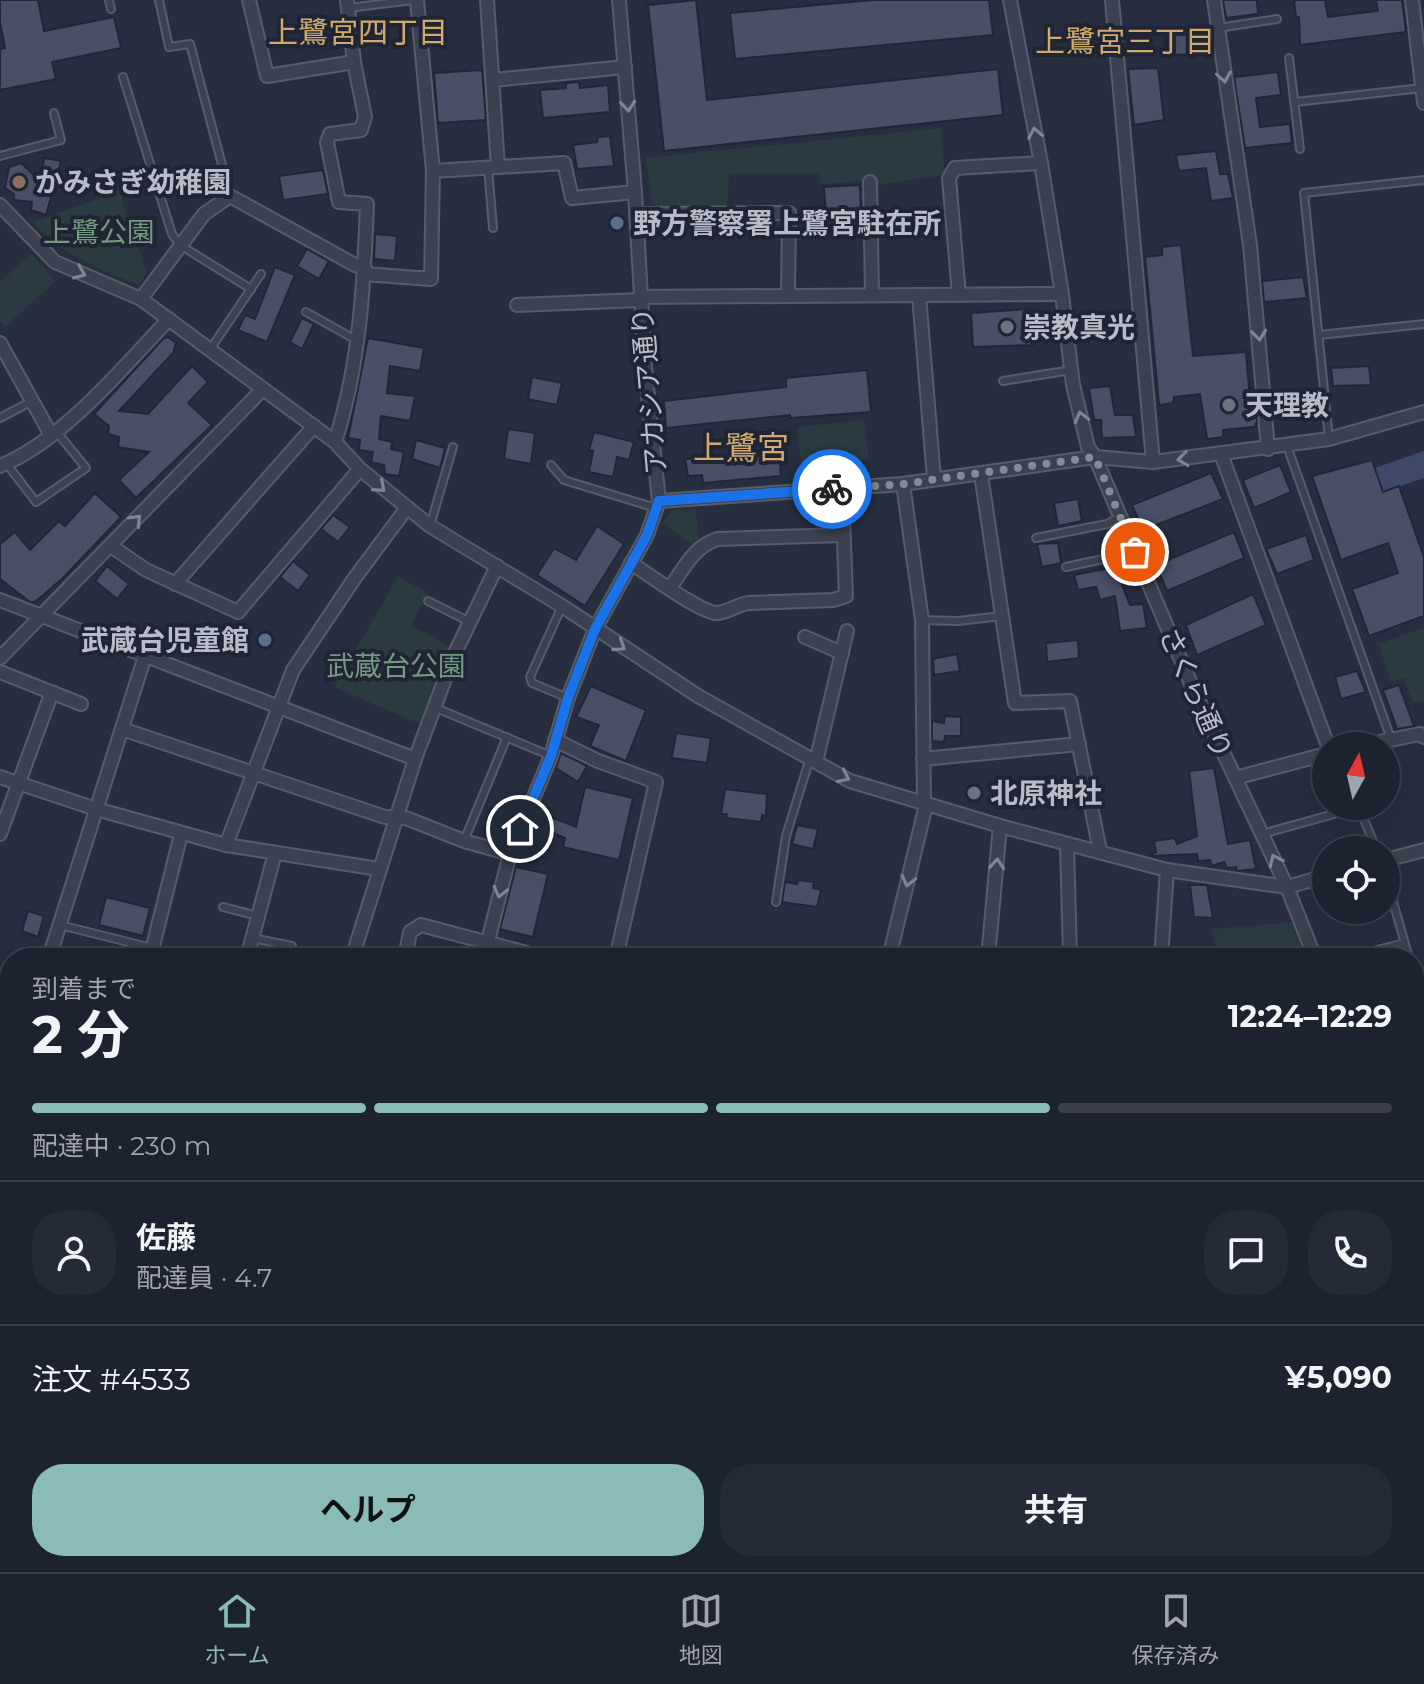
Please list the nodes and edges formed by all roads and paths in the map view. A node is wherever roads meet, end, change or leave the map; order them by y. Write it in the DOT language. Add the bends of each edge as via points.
graph roads {
  1 [pos="109,0"];
  2 [pos="159,0"];
  3 [pos="249,0"];
  4 [pos="415,0"];
  5 [pos="487,0"];
  6 [pos="619,0"];
  7 [pos="1010,0"];
  8 [pos="1112,0"];
  9 [pos="1214,0"];
  10 [pos="1412,0"];
  11 [pos="347,4"];
  12 [pos="111,9"];
  13 [pos="1277,19"];
  14 [pos="1218,28"];
  15 [pos="1289,58"];
  16 [pos="354,62"];
  17 [pos="625,67"];
  18 [pos="123,77"];
  19 [pos="493,80"];
  20 [pos="1423,93"];
  21 [pos="1295,102"];
  22 [pos="1424,103"];
  23 [pos="54,113"];
  24 [pos="1300,149"];
  25 [pos="0,156"];
  26 [pos="1041,163"];
  27 [pos="493,168"];
  28 [pos="433,171"];
  29 [pos="1424,180"];
  30 [pos="870,182"];
  31 [pos="635,192"];
  32 [pos="230,196"];
  33 [pos="0,205"];
  34 [pos="636,214"];
  35 [pos="493,228"];
  36 [pos="180,245"];
  37 [pos="364,271"];
  38 [pos="261,274"];
  39 [pos="251,289"];
  40 [pos="1062,294"];
  41 [pos="872,295"];
  42 [pos="919,295"];
  43 [pos="959,295"];
  44 [pos="788,296"];
  45 [pos="640,298"];
  46 [pos="141,299"];
  47 [pos="517,305"];
  48 [pos="306,312"];
  49 [pos="169,319"];
  50 [pos="1424,324"];
  51 [pos="1319,335"];
  52 [pos="358,341"];
  53 [pos="0,343"];
  54 [pos="209,351"];
  55 [pos="1071,370"];
  56 [pos="1003,381"];
  57 [pos="262,390"];
  58 [pos="33,400"];
  59 [pos="1424,412"];
  60 [pos="0,418"];
  61 [pos="314,426"];
  62 [pos="53,433"];
  63 [pos="1329,439"];
  64 [pos="335,442"];
  65 [pos="1287,446"];
  66 [pos="453,447"];
  67 [pos="1268,449"];
  68 [pos="1221,454"];
  69 [pos="1095,457"];
  70 [pos="1153,462"];
  71 [pos="3,465"];
  72 [pos="551,465"];
  73 [pos="360,469"];
  74 [pos="981,474"];
  75 [pos="934,479"];
  76 [pos="903,484"];
  77 [pos="842,488"];
  78 [pos="657,505"];
  79 [pos="406,509"];
  80 [pos="1120,517"];
  81 [pos="430,526"];
  82 [pos="843,535"];
  83 [pos="1036,538"];
  84 [pos="111,546"];
  85 [pos="1135,552"];
  86 [pos="631,563"];
  87 [pos="497,566"];
  88 [pos="1066,567"];
  89 [pos="175,584"];
  90 [pos="670,588"];
  91 [pos="0,600"];
  92 [pos="428,601"];
  93 [pos="562,606"];
  94 [pos="42,615"];
  95 [pos="1002,616"];
  96 [pos="922,620"];
  97 [pos="470,622"];
  98 [pos="595,629"];
  99 [pos="847,631"];
  100 [pos="805,637"];
  101 [pos="842,653"];
  102 [pos="145,656"];
  103 [pos="0,658"];
  104 [pos="0,672"];
  105 [pos="52,692"];
  106 [pos="568,698"];
  107 [pos="81,704"];
  108 [pos="279,706"];
  109 [pos="436,708"];
  110 [pos="122,729"];
  111 [pos="1323,732"];
  112 [pos="1389,732"];
  113 [pos="507,737"];
  114 [pos="1400,737"];
  115 [pos="1424,737"];
  116 [pos="555,740"];
  117 [pos="1079,744"];
  118 [pos="551,756"];
  119 [pos="1312,758"];
  120 [pos="415,759"];
  121 [pos="923,759"];
  122 [pos="813,760"];
  123 [pos="253,772"];
  124 [pos="0,777"];
  125 [pos="1235,778"];
  126 [pos="18,784"];
  127 [pos="925,804"];
  128 [pos="96,809"];
  129 [pos="397,817"];
  130 [pos="1312,820"];
  131 [pos="1000,826"];
  132 [pos="0,834"];
  133 [pos="181,834"];
  134 [pos="1262,834"];
  135 [pos="464,841"];
  136 [pos="1067,844"];
  137 [pos="226,845"];
  138 [pos="1424,850"];
  139 [pos="1100,851"];
  140 [pos="275,853"];
  141 [pos="510,854"];
  142 [pos="1400,856"];
  143 [pos="379,869"];
  144 [pos="1167,870"];
  145 [pos="1312,880"];
  146 [pos="1287,887"];
  147 [pos="776,902"];
  148 [pos="223,907"];
  149 [pos="258,916"];
  150 [pos="1400,924"];
  151 [pos="60,925"];
  152 [pos="252,938"];
  153 [pos="488,941"];
  154 [pos="1405,943"];
  155 [pos="292,946"];
  156 [pos="52,948"];
  157 [pos="135,948"];
  158 [pos="152,948"];
  159 [pos="250,948"];
  160 [pos="355,948"];
  161 [pos="407,948"];
  162 [pos="512,948"];
  163 [pos="618,948"];
  164 [pos="891,948"];
  165 [pos="989,948"];
  166 [pos="1070,948"];
  167 [pos="1162,948"];
  168 [pos="1311,948"];
  169 [pos="1385,948"];
  170 [pos="1406,948"];
  171 [pos="1224,1572"];
  172 [pos="1232,1572"];
  1 -- 12 [label="lane"];
  2 -- 32 [label="lane" via="169,47 190,44"];
  3 -- 16 [label="street" via="267,76"];
  4 -- 11 [label="lane"];
  4 -- 28 [label="street"];
  5 -- 19 [label="street"];
  6 -- 17 [label="street, アカシア通り"];
  26 -- 7 [label="street, さくら通り, one-way"];
  8 -- 70 [label="street"];
  9 -- 14 [label="street"];
  10 -- 20 [label="street"];
  11 -- 16 [label="street"];
  13 -- 14 [label="lane"];
  14 -- 67 [label="street, one-way" via="1250,245"];
  15 -- 21 [label="lane"];
  16 -- 37 [label="street" via="365,117 361,130 330,134 327,142 339,202 367,204"];
  17 -- 19 [label="street"];
  17 -- 31 [label="street, アカシア通り, one-way"];
  18 -- 36 [label="lane" via="172,234"];
  19 -- 27 [label="street"];
  20 -- 21 [label="lane"];
  20 -- 22 [label="street"];
  21 -- 24 [label="lane"];
  23 -- 25 [label="lane" via="61,140"];
  26 -- 40 [label="street, さくら通り"];
  26 -- 43 [label="street" via="952,172"];
  27 -- 28 [label="street"];
  27 -- 31 [label="street" via="564,163 572,198"];
  27 -- 35 [label="lane"];
  28 -- 37 [label="street" via="431,279"];
  29 -- 51 [label="lane" via="1304,193"];
  30 -- 41 [label="street"];
  31 -- 34 [label="street, アカシア通り"];
  32 -- 36 [label="street" via="204,214"];
  32 -- 37 [label="street"];
  33 -- 46 [label="street, one-way" via="55,262"];
  34 -- 44 [label="street" via="789,213"];
  34 -- 45 [label="street, アカシア通り"];
  36 -- 39 [label="lane"];
  36 -- 46 [label="street"];
  37 -- 52 [label="street"];
  38 -- 39 [label="lane"];
  39 -- 54 [label="lane"];
  40 -- 43 [label="street"];
  40 -- 55 [label="street, さくら通り"];
  41 -- 42 [label="street"];
  41 -- 44 [label="street"];
  42 -- 43 [label="street"];
  42 -- 75 [label="street"];
  44 -- 45 [label="street"];
  45 -- 47 [label="street"];
  45 -- 78 [label="street, アカシア通り"];
  46 -- 49 [label="street"];
  48 -- 52 [label="lane"];
  49 -- 54 [label="street"];
  49 -- 62 [label="street"];
  50 -- 51 [label="lane"];
  51 -- 63 [label="lane"];
  52 -- 64 [label="street"];
  53 -- 58 [label="street"];
  54 -- 57 [label="street"];
  55 -- 56 [label="lane"];
  69 -- 55 [label="street, さくら通り, one-way" via="1088,447"];
  57 -- 61 [label="street"];
  84 -- 57 [label="street, one-way"];
  58 -- 60 [label="lane"];
  58 -- 62 [label="street"];
  59 -- 63 [label="street"];
  61 -- 64 [label="street"];
  61 -- 89 [label="street"];
  62 -- 71 [label="street"];
  62 -- 71 [label="lane" via="86,468 36,502"];
  63 -- 65 [label="street"];
  64 -- 73 [label="street"];
  65 -- 67 [label="street"];
  65 -- 112 [label="lane"];
  66 -- 81 [label="lane"];
  67 -- 68 [label="street"];
  68 -- 70 [label="street, one-way"];
  68 -- 111 [label="street"];
  69 -- 70 [label="street"];
  69 -- 74 [label="street"];
  69 -- 80 [label="street, さくら通り"];
  72 -- 78 [label="lane" via="564,480"];
  73 -- 79 [label="street, one-way"];
  73 -- 89 [label="street" via="238,612"];
  74 -- 75 [label="street"];
  74 -- 95 [label="street"];
  75 -- 76 [label="street"];
  76 -- 77 [label="street"];
  76 -- 96 [label="street"];
  77 -- 78 [label="street"];
  77 -- 82 [label="street"];
  78 -- 86 [label="street, アカシア通り"];
  79 -- 81 [label="street"];
  79 -- 108 [label="street" via="293,670"];
  80 -- 83 [label="lane"];
  80 -- 85 [label="street, さくら通り"];
  81 -- 87 [label="street"];
  82 -- 90 [label="street" via="718,539 694,553"];
  82 -- 90 [label="street" via="846,596 833,600 748,603 717,613"];
  84 -- 89 [label="street"];
  84 -- 94 [label="street"];
  85 -- 88 [label="lane"];
  85 -- 125 [label="street, さくら通り"];
  86 -- 90 [label="street"];
  86 -- 98 [label="street, アカシア通り"];
  87 -- 93 [label="street"];
  87 -- 97 [label="street"];
  91 -- 94 [label="street"];
  92 -- 97 [label="lane"];
  93 -- 98 [label="street"];
  93 -- 106 [label="lane" via="530,677 532,683"];
  94 -- 102 [label="street"];
  94 -- 103 [label="street"];
  95 -- 96 [label="lane"];
  95 -- 117 [label="street" via="1015,703 1070,701"];
  96 -- 121 [label="street"];
  97 -- 109 [label="street"];
  98 -- 106 [label="street, アカシア通り"];
  98 -- 122 [label="street, one-way" via="698,696"];
  99 -- 101 [label="street"];
  100 -- 101 [label="street"];
  101 -- 122 [label="street"];
  102 -- 108 [label="street"];
  102 -- 110 [label="street"];
  104 -- 105 [label="street"];
  105 -- 107 [label="street"];
  105 -- 126 [label="street"];
  106 -- 116 [label="street, アカシア通り"];
  108 -- 120 [label="street"];
  108 -- 123 [label="street"];
  109 -- 113 [label="lane"];
  109 -- 120 [label="street"];
  110 -- 123 [label="street"];
  110 -- 128 [label="street"];
  113 -- 118 [label="lane"];
  113 -- 135 [label="lane"];
  114 -- 115 [label="street"];
  116 -- 118 [label="street, アカシア通り"];
  116 -- 163 [label="street" via="656,782"];
  117 -- 121 [label="street"];
  117 -- 139 [label="street"];
  118 -- 141 [label="street, アカシア通り"];
  119 -- 125 [label="street"];
  120 -- 129 [label="street"];
  121 -- 127 [label="street"];
  122 -- 127 [label="street, one-way" via="850,781"];
  122 -- 147 [label="lane" via="786,836"];
  123 -- 129 [label="street"];
  123 -- 137 [label="street"];
  124 -- 126 [label="street"];
  125 -- 134 [label="street, さくら通り"];
  126 -- 128 [label="street"];
  126 -- 132 [label="street"];
  127 -- 131 [label="street"];
  127 -- 164 [label="street, one-way"];
  128 -- 133 [label="street"];
  128 -- 151 [label="street"];
  129 -- 135 [label="street"];
  129 -- 143 [label="street"];
  130 -- 134 [label="lane"];
  131 -- 136 [label="street"];
  165 -- 131 [label="street, one-way"];
  133 -- 137 [label="street"];
  133 -- 158 [label="street"];
  146 -- 134 [label="street, さくら通り, one-way"];
  135 -- 141 [label="street"];
  136 -- 139 [label="street"];
  136 -- 166 [label="street"];
  137 -- 140 [label="street"];
  138 -- 142 [label="street"];
  139 -- 144 [label="street"];
  140 -- 143 [label="street"];
  140 -- 149 [label="street"];
  141 -- 153 [label="street, アカシア通り, one-way"];
  143 -- 160 [label="street"];
  144 -- 146 [label="street"];
  144 -- 167 [label="street"];
  145 -- 146 [label="street"];
  146 -- 168 [label="street, さくら通り"];
  148 -- 149 [label="lane"];
  149 -- 152 [label="street"];
  150 -- 154 [label="lane"];
  151 -- 156 [label="street"];
  151 -- 157 [label="lane"];
  152 -- 155 [label="lane"];
  152 -- 159 [label="street"];
  153 -- 161 [label="street" via="421,925 410,932"];
  153 -- 162 [label="street"];
  154 -- 169 [label="lane"];
  154 -- 170 [label="lane"];
  171 -- 172 [label="lane"];
}
